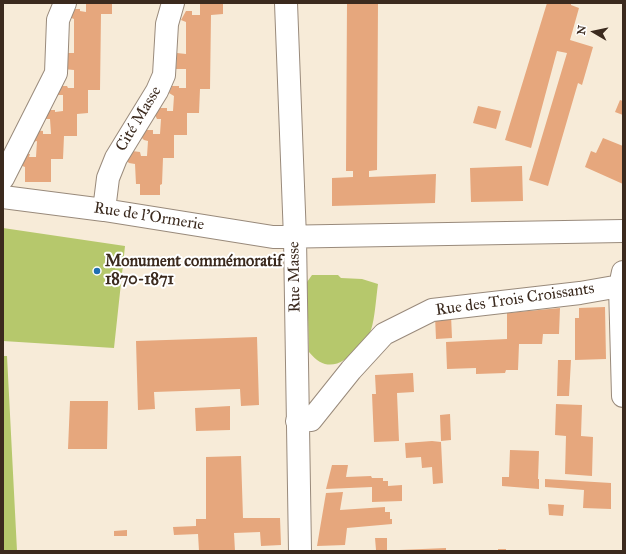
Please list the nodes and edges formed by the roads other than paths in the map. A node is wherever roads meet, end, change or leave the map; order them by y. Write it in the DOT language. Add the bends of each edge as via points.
graph roads {
  1 [pos="65,3"];
  2 [pos="173,3"];
  3 [pos="286,3"];
  4 [pos="3,178"];
  5 [pos="3,197"];
  6 [pos="104,210"];
  7 [pos="623,231"];
  8 [pos="295,238"];
  9 [pos="622,279"];
  10 [pos="623,396"];
  11 [pos="297,422"];
  12 [pos="300,551"];
  1 -- 4 [label="street" via="58,20 56,73"];
  2 -- 6 [label="street, Cité Masse" via="167,24 164,75 158,91 116,158 108,178"];
  3 -- 8 [label="street, Rue Masse"];
  5 -- 6 [label="street, Rue de l'Ormerie"];
  6 -- 8 [label="street, Rue de l'Ormerie" via="273,237"];
  7 -- 8 [label="street"];
  8 -- 11 [label="street, Rue Masse"];
  9 -- 10 [label="street"];
  9 -- 11 [label="street, Rue des Trois Croissants" via="580,293 432,310 384,334 311,420"];
  11 -- 12 [label="street, Rue Masse"];
}
